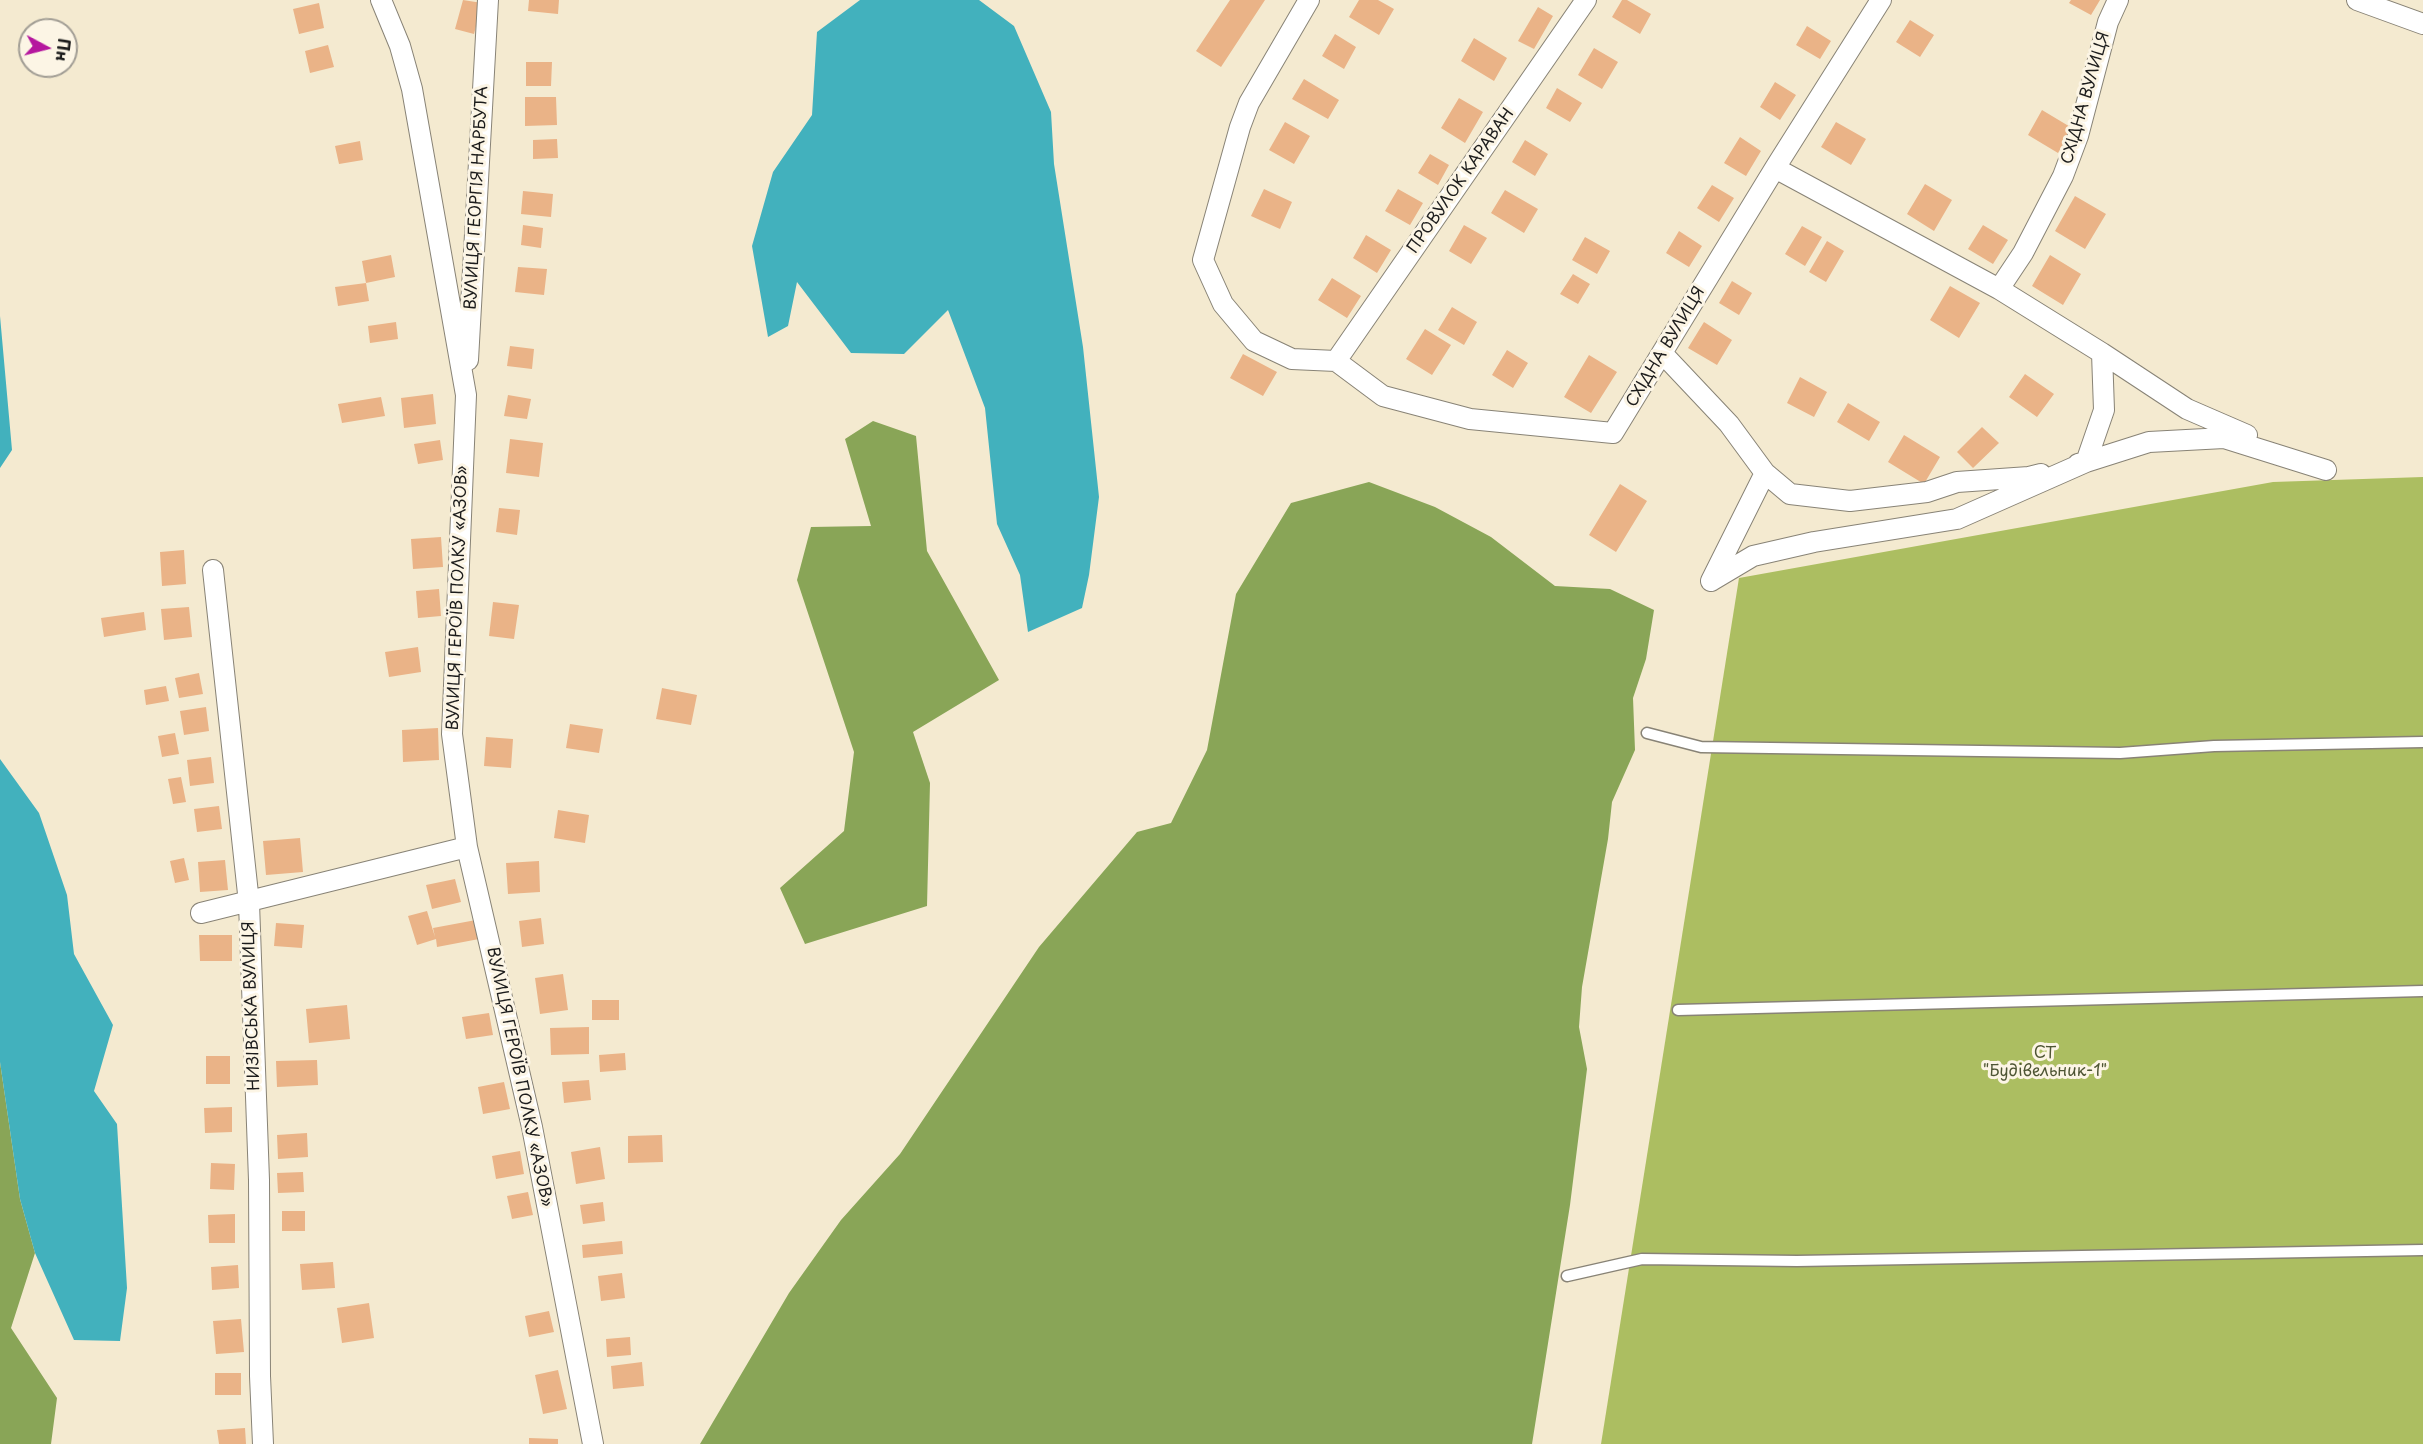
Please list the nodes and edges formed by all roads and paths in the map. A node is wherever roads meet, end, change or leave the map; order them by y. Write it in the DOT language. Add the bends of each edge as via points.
graph roads {
  1 [pos="381,0"];
  2 [pos="488,0"];
  3 [pos="1309,0"];
  4 [pos="1586,0"];
  5 [pos="1881,0"];
  6 [pos="2118,0"];
  7 [pos="2357,0"];
  8 [pos="2423,24"];
  9 [pos="1775,168"];
  10 [pos="1999,289"];
  11 [pos="1662,353"];
  12 [pos="2102,353"];
  13 [pos="1336,361"];
  14 [pos="466,395"];
  15 [pos="2086,462"];
  16 [pos="1764,473"];
  17 [pos="213,570"];
  18 [pos="1647,733"];
  19 [pos="2423,742"];
  20 [pos="467,847"];
  21 [pos="249,903"];
  22 [pos="201,913"];
  23 [pos="2423,991"];
  24 [pos="1678,1010"];
  25 [pos="2423,1250"];
  26 [pos="1567,1276"];
  27 [pos="263,1444"];
  28 [pos="593,1444"];
  1 -- 14 [label="street, ВУЛИЦЯ ГЕРОЇВ ПОЛКУ «АЗОВ»" via="400,45 412,89"];
  2 -- 14 [label="street, ВУЛИЦЯ ГЕОРГІЯ НАРБУТА"];
  3 -- 13 [label="street" via="1249,103 1203,261 1222,304 1254,341 1292,359"];
  4 -- 13 [label="street, ПРОВУЛОК КАРАВАН"];
  5 -- 9 [label="street, СХІДНА ВУЛИЦЯ"];
  6 -- 10 [label="street, СХІДНА ВУЛИЦЯ" via="2063,176 2023,253"];
  7 -- 8 [label="street"];
  9 -- 10 [label="street"];
  9 -- 11 [label="street, СХІДНА ВУЛИЦЯ"];
  10 -- 12 [label="street"];
  11 -- 13 [label="street, СХІДНА ВУЛИЦЯ" via="1613,434 1470,419 1383,396"];
  11 -- 16 [label="street" via="1729,424"];
  12 -- 15 [label="street" via="2104,410"];
  12 -- 15 [label="street" via="2187,409 2326,470 2224,438 2149,442"];
  14 -- 20 [label="street, ВУЛИЦЯ ГЕРОЇВ ПОЛКУ «АЗОВ»" via="452,734"];
  15 -- 16 [label="street" via="2029,477 1957,482 1927,492 1850,501 1790,494"];
  15 -- 16 [label="street" via="1957,519 1753,556 1711,581"];
  17 -- 21 [label="street, НИЗІВСЬКА ВУЛИЦЯ"];
  18 -- 19 [label="lane" via="1701,747 2120,753 2214,746"];
  20 -- 21 [label="street"];
  20 -- 28 [label="street, ВУЛИЦЯ ГЕРОЇВ ПОЛКУ «АЗОВ»" via="532,1127"];
  21 -- 22 [label="street"];
  21 -- 27 [label="street, НИЗІВСЬКА ВУЛИЦЯ"];
  23 -- 24 [label="lane"];
  25 -- 26 [label="lane" via="1797,1261 1642,1259"];
}
